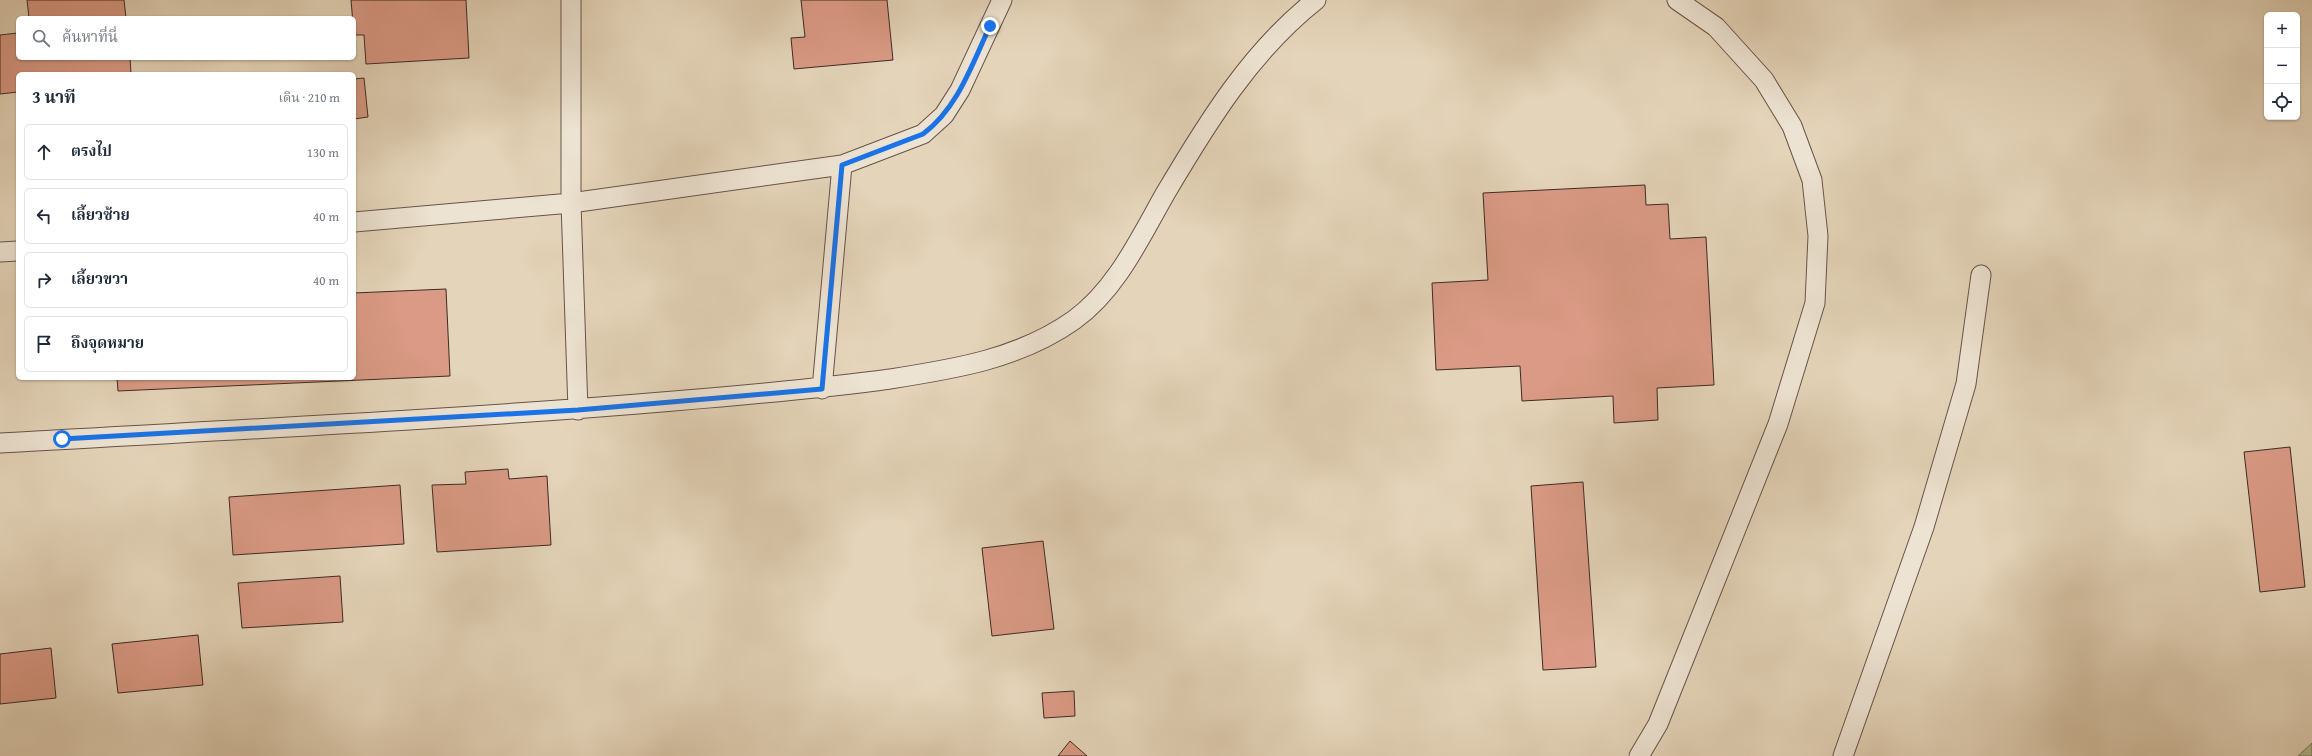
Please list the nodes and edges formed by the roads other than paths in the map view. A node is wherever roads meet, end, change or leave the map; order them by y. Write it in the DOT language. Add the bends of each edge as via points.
graph roads {
  1 [pos="570,0"];
  2 [pos="1002,0"];
  3 [pos="1316,0"];
  4 [pos="1678,0"];
  5 [pos="842,165"];
  6 [pos="571,203"];
  7 [pos="356,222"];
  8 [pos="16,251"];
  9 [pos="0,252"];
  10 [pos="1981,275"];
  11 [pos="822,389"];
  12 [pos="578,410"];
  13 [pos="0,443"];
  14 [pos="1639,756"];
  15 [pos="1842,756"];
  1 -- 6 [label="lane"];
  2 -- 5 [label="lane" via="960,90 944,115 923,134"];
  3 -- 11 [label="lane" via="1294,17 1240,78 1189,153 1107,289 1075,320 1036,342 992,360 940,371"];
  4 -- 14 [label="lane" via="1716,27 1754,68 1792,126 1812,180 1818,236 1815,303 1778,424 1658,724"];
  5 -- 6 [label="lane"];
  5 -- 11 [label="lane"];
  6 -- 7 [label="lane"];
  6 -- 12 [label="lane"];
  8 -- 9 [label="lane"];
  10 -- 15 [label="lane" via="1966,384 1924,527"];
  11 -- 12 [label="lane"];
  12 -- 13 [label="lane"];
}
